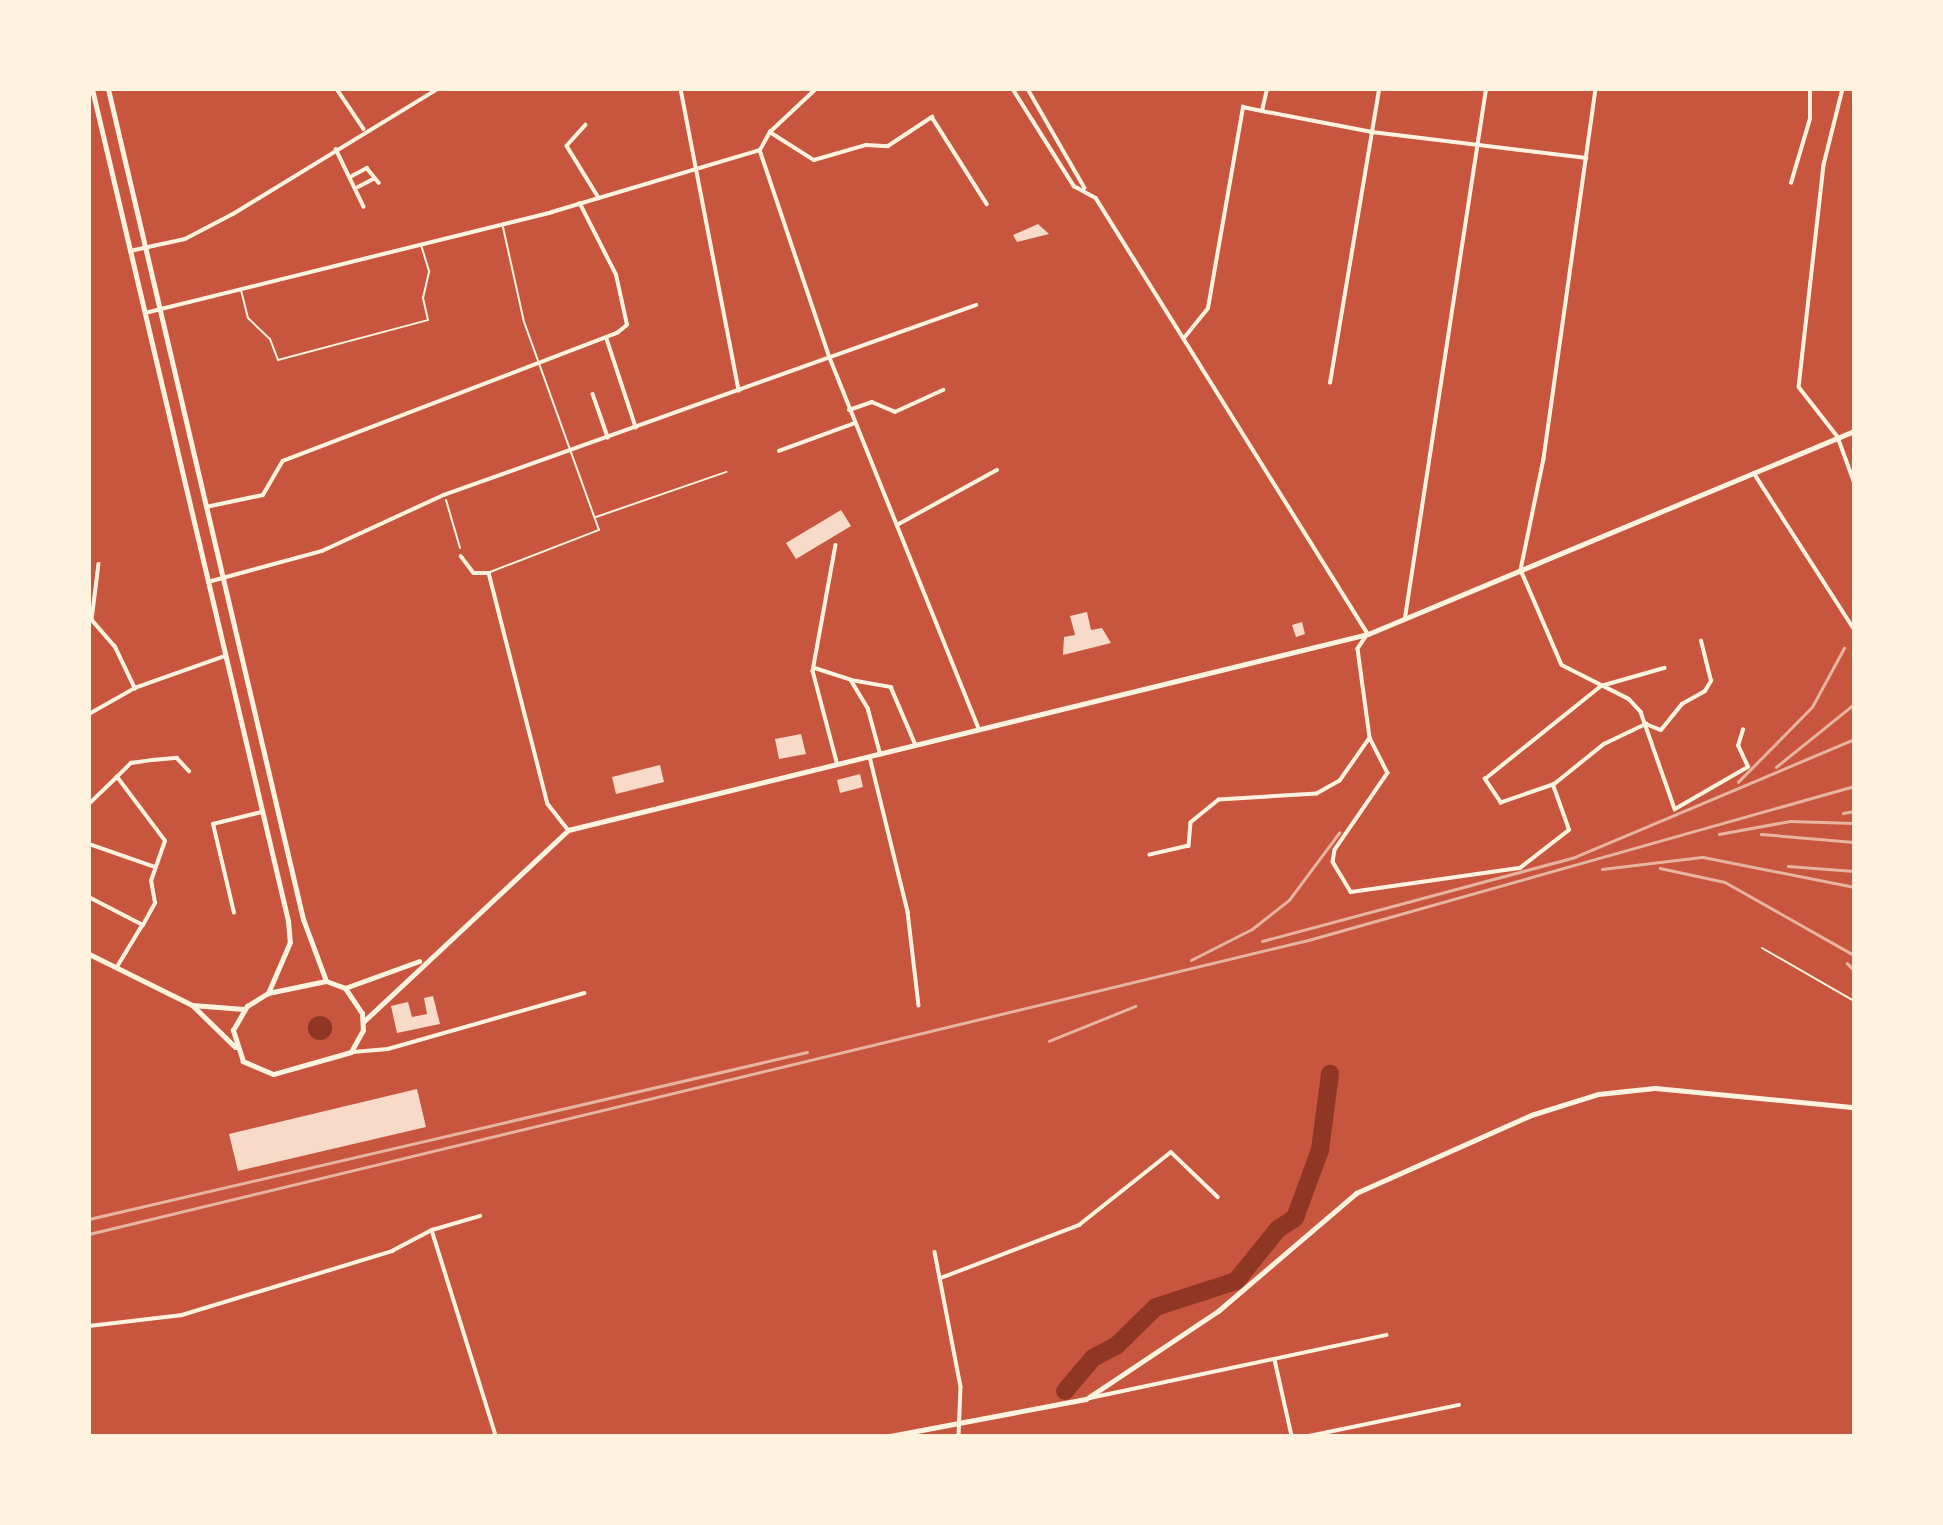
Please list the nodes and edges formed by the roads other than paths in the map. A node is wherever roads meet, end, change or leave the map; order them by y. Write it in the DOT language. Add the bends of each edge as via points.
graph roads {
  1 [pos="108,89"];
  2 [pos="337,89"];
  3 [pos="438,89"];
  4 [pos="681,89"];
  5 [pos="817,89"];
  6 [pos="1013,89"];
  7 [pos="1028,89"];
  8 [pos="1267,89"];
  9 [pos="1379,89"];
  10 [pos="1486,89"];
  11 [pos="1596,89"];
  12 [pos="1810,89"];
  13 [pos="1843,89"];
  14 [pos="91,91"];
  15 [pos="1262,111"];
  16 [pos="586,125"];
  17 [pos="364,129"];
  18 [pos="770,132"];
  19 [pos="1372,132"];
  20 [pos="1479,144"];
  21 [pos="337,149"];
  22 [pos="760,150"];
  23 [pos="1586,158"];
  24 [pos="695,169"];
  25 [pos="352,176"];
  26 [pos="374,179"];
  27 [pos="379,183"];
  28 [pos="1791,183"];
  29 [pos="358,187"];
  30 [pos="1085,188"];
  31 [pos="599,198"];
  32 [pos="580,204"];
  33 [pos="987,204"];
  34 [pos="364,207"];
  35 [pos="502,225"];
  36 [pos="421,244"];
  37 [pos="145,247"];
  38 [pos="130,251"];
  39 [pos="240,289"];
  40 [pos="976,305"];
  41 [pos="159,309"];
  42 [pos="145,313"];
  43 [pos="1184,338"];
  44 [pos="607,339"];
  45 [pos="830,358"];
  46 [pos="539,365"];
  47 [pos="1330,383"];
  48 [pos="739,390"];
  49 [pos="943,390"];
  50 [pos="593,394"];
  51 [pos="849,410"];
  52 [pos="855,423"];
  53 [pos="636,427"];
  54 [pos="1854,430"];
  55 [pos="608,437"];
  56 [pos="1838,437"];
  57 [pos="569,449"];
  58 [pos="779,451"];
  59 [pos="997,470"];
  60 [pos="1753,471"];
  61 [pos="726,472"];
  62 [pos="1854,481"];
  63 [pos="206,507"];
  64 [pos="595,517"];
  65 [pos="897,525"];
  66 [pos="836,545"];
  67 [pos="461,556"];
  68 [pos="99,564"];
  69 [pos="1521,570"];
  70 [pos="489,573"];
  71 [pos="223,578"];
  72 [pos="208,582"];
  73 [pos="1405,618"];
  74 [pos="1854,629"];
  75 [pos="1368,634"];
  76 [pos="1701,641"];
  77 [pos="225,656"];
  78 [pos="814,668"];
  79 [pos="1664,668"];
  80 [pos="851,680"];
  81 [pos="1601,686"];
  82 [pos="135,688"];
  83 [pos="89,714"];
  84 [pos="1646,724"];
  85 [pos="978,727"];
  86 [pos="1743,730"];
  87 [pos="1370,738"];
  88 [pos="915,743"];
  89 [pos="880,752"];
  90 [pos="869,755"];
  91 [pos="837,762"];
  92 [pos="189,771"];
  93 [pos="117,777"];
  94 [pos="1553,785"];
  95 [pos="89,804"];
  96 [pos="262,811"];
  97 [pos="568,830"];
  98 [pos="89,844"];
  99 [pos="1150,855"];
  100 [pos="155,867"];
  101 [pos="89,897"];
  102 [pos="234,913"];
  103 [pos="143,925"];
  104 [pos="1762,948"];
  105 [pos="89,954"];
  106 [pos="422,960"];
  107 [pos="117,968"];
  108 [pos="326,981"];
  109 [pos="345,988"];
  110 [pos="268,993"];
  111 [pos="584,993"];
  112 [pos="1854,1001"];
  113 [pos="192,1005"];
  114 [pos="919,1005"];
  115 [pos="244,1009"];
  116 [pos="363,1022"];
  117 [pos="235,1047"];
  118 [pos="351,1052"];
  119 [pos="1854,1107"];
  120 [pos="1218,1197"];
  121 [pos="480,1216"];
  122 [pos="432,1230"];
  123 [pos="935,1252"];
  124 [pos="941,1278"];
  125 [pos="89,1326"];
  126 [pos="1386,1335"];
  127 [pos="1275,1360"];
  128 [pos="1086,1399"];
  129 [pos="1460,1405"];
  130 [pos="960,1422"];
  131 [pos="496,1436"];
  132 [pos="890,1436"];
  133 [pos="959,1436"];
  134 [pos="1292,1436"];
  135 [pos="1309,1436"];
  1 -- 37 [label="main road"];
  2 -- 17 [label="street"];
  3 -- 17 [label="street"];
  4 -- 24 [label="street"];
  5 -- 18 [label="street"];
  6 -- 30 [label="street" via="1074,186"];
  7 -- 30 [label="street"];
  8 -- 15 [label="street"];
  9 -- 19 [label="street"];
  10 -- 20 [label="street"];
  11 -- 23 [label="street"];
  12 -- 28 [label="street" via="1810,119"];
  13 -- 56 [label="street" via="1824,165 1799,387"];
  14 -- 38 [label="main road"];
  15 -- 19 [label="street"];
  15 -- 43 [label="street" via="1243,107 1208,308"];
  16 -- 31 [label="street" via="567,146"];
  17 -- 21 [label="street"];
  18 -- 22 [label="street"];
  18 -- 33 [label="street" via="814,160 866,145 888,146 932,117"];
  19 -- 20 [label="street"];
  19 -- 47 [label="street"];
  20 -- 23 [label="street"];
  20 -- 73 [label="street"];
  21 -- 25 [label="street"];
  21 -- 37 [label="street" via="186,239"];
  22 -- 24 [label="street"];
  22 -- 45 [label="street"];
  23 -- 69 [label="street" via="1544,459"];
  24 -- 31 [label="street"];
  24 -- 48 [label="street"];
  25 -- 26 [label="street" via="367,168"];
  25 -- 29 [label="street"];
  26 -- 27 [label="street"];
  26 -- 29 [label="street"];
  29 -- 34 [label="street"];
  30 -- 43 [label="street"];
  31 -- 32 [label="street"];
  32 -- 35 [label="street"];
  32 -- 44 [label="street" via="616,275 627,325"];
  35 -- 36 [label="street"];
  35 -- 46 [label="lane"];
  36 -- 39 [label="street"];
  36 -- 39 [label="lane" via="429,271 423,298 428,320 278,360 270,339 248,318"];
  37 -- 38 [label="street"];
  37 -- 41 [label="main road"];
  38 -- 42 [label="main road"];
  39 -- 41 [label="street"];
  40 -- 45 [label="street"];
  41 -- 42 [label="street"];
  41 -- 63 [label="main road"];
  42 -- 72 [label="main road"];
  43 -- 75 [label="street"];
  44 -- 46 [label="street"];
  44 -- 53 [label="street"];
  45 -- 48 [label="street"];
  45 -- 51 [label="street"];
  46 -- 57 [label="lane"];
  46 -- 63 [label="street" via="283,461 263,495"];
  48 -- 53 [label="street"];
  49 -- 51 [label="street" via="895,412 872,402"];
  50 -- 55 [label="street"];
  51 -- 52 [label="street"];
  52 -- 58 [label="street"];
  52 -- 65 [label="street"];
  53 -- 55 [label="street"];
  54 -- 56 [label="main road"];
  55 -- 57 [label="street"];
  56 -- 60 [label="main road"];
  56 -- 62 [label="street"];
  57 -- 64 [label="lane"];
  57 -- 71 [label="street" via="444,495 322,551"];
  59 -- 65 [label="street"];
  60 -- 69 [label="main road"];
  60 -- 74 [label="street"];
  61 -- 64 [label="lane"];
  63 -- 71 [label="main road"];
  64 -- 70 [label="lane" via="599,530"];
  65 -- 85 [label="street"];
  66 -- 78 [label="street"];
  67 -- 70 [label="street" via="474,573"];
  68 -- 82 [label="street" via="92,620 115,646"];
  69 -- 73 [label="main road"];
  69 -- 81 [label="street" via="1562,665"];
  70 -- 97 [label="street" via="548,804"];
  71 -- 72 [label="street"];
  71 -- 108 [label="main road" via="303,919"];
  72 -- 77 [label="main road"];
  73 -- 75 [label="main road"];
  75 -- 85 [label="main road"];
  75 -- 87 [label="street" via="1358,649"];
  76 -- 84 [label="street" via="1711,681 1682,704 1661,730"];
  77 -- 82 [label="street"];
  77 -- 96 [label="main road"];
  78 -- 80 [label="street"];
  78 -- 91 [label="street"];
  79 -- 81 [label="street"];
  80 -- 88 [label="street" via="891,687"];
  80 -- 89 [label="street" via="868,708"];
  81 -- 84 [label="street" via="1629,699"];
  81 -- 94 [label="street" via="1485,779 1501,803"];
  82 -- 83 [label="street"];
  84 -- 86 [label="street" via="1675,809 1748,767 1738,747"];
  84 -- 94 [label="street" via="1588,754"];
  85 -- 88 [label="main road"];
  87 -- 94 [label="street" via="1388,773 1335,850 1333,862 1352,892 1520,867 1569,830"];
  87 -- 99 [label="street" via="1340,781 1317,794 1219,800 1191,823 1189,846"];
  88 -- 89 [label="main road"];
  89 -- 90 [label="main road"];
  90 -- 91 [label="main road"];
  90 -- 114 [label="street" via="908,912"];
  91 -- 97 [label="main road"];
  92 -- 93 [label="street" via="177,758 153,760 131,763"];
  93 -- 95 [label="street"];
  93 -- 100 [label="street" via="162,830 165,841"];
  96 -- 102 [label="street" via="213,824"];
  96 -- 110 [label="main road" via="290,935"];
  97 -- 106 [label="main road"];
  98 -- 100 [label="street"];
  100 -- 103 [label="street" via="155,903"];
  101 -- 103 [label="street"];
  103 -- 107 [label="street"];
  104 -- 112 [label="lane"];
  105 -- 107 [label="main road"];
  106 -- 109 [label="main road"];
  106 -- 116 [label="main road"];
  107 -- 113 [label="main road"];
  108 -- 109 [label="main road"];
  108 -- 110 [label="main road"];
  109 -- 116 [label="main road"];
  110 -- 115 [label="main road"];
  111 -- 118 [label="street" via="388,1049"];
  113 -- 115 [label="main road"];
  113 -- 117 [label="main road"];
  115 -- 117 [label="main road" via="233,1030"];
  116 -- 118 [label="main road"];
  117 -- 118 [label="main road" via="251,1067 273,1074"];
  119 -- 128 [label="main road" via="1655,1088 1598,1094 1531,1115 1356,1193 1218,1311"];
  120 -- 124 [label="street" via="1171,1152 1079,1225"];
  121 -- 122 [label="street"];
  122 -- 125 [label="street" via="392,1251 182,1315"];
  122 -- 131 [label="street"];
  123 -- 124 [label="street"];
  124 -- 130 [label="street" via="961,1387"];
  126 -- 127 [label="street"];
  127 -- 128 [label="street"];
  127 -- 134 [label="street"];
  128 -- 130 [label="main road"];
  129 -- 135 [label="street"];
  130 -- 132 [label="main road"];
  130 -- 133 [label="street"];
}
